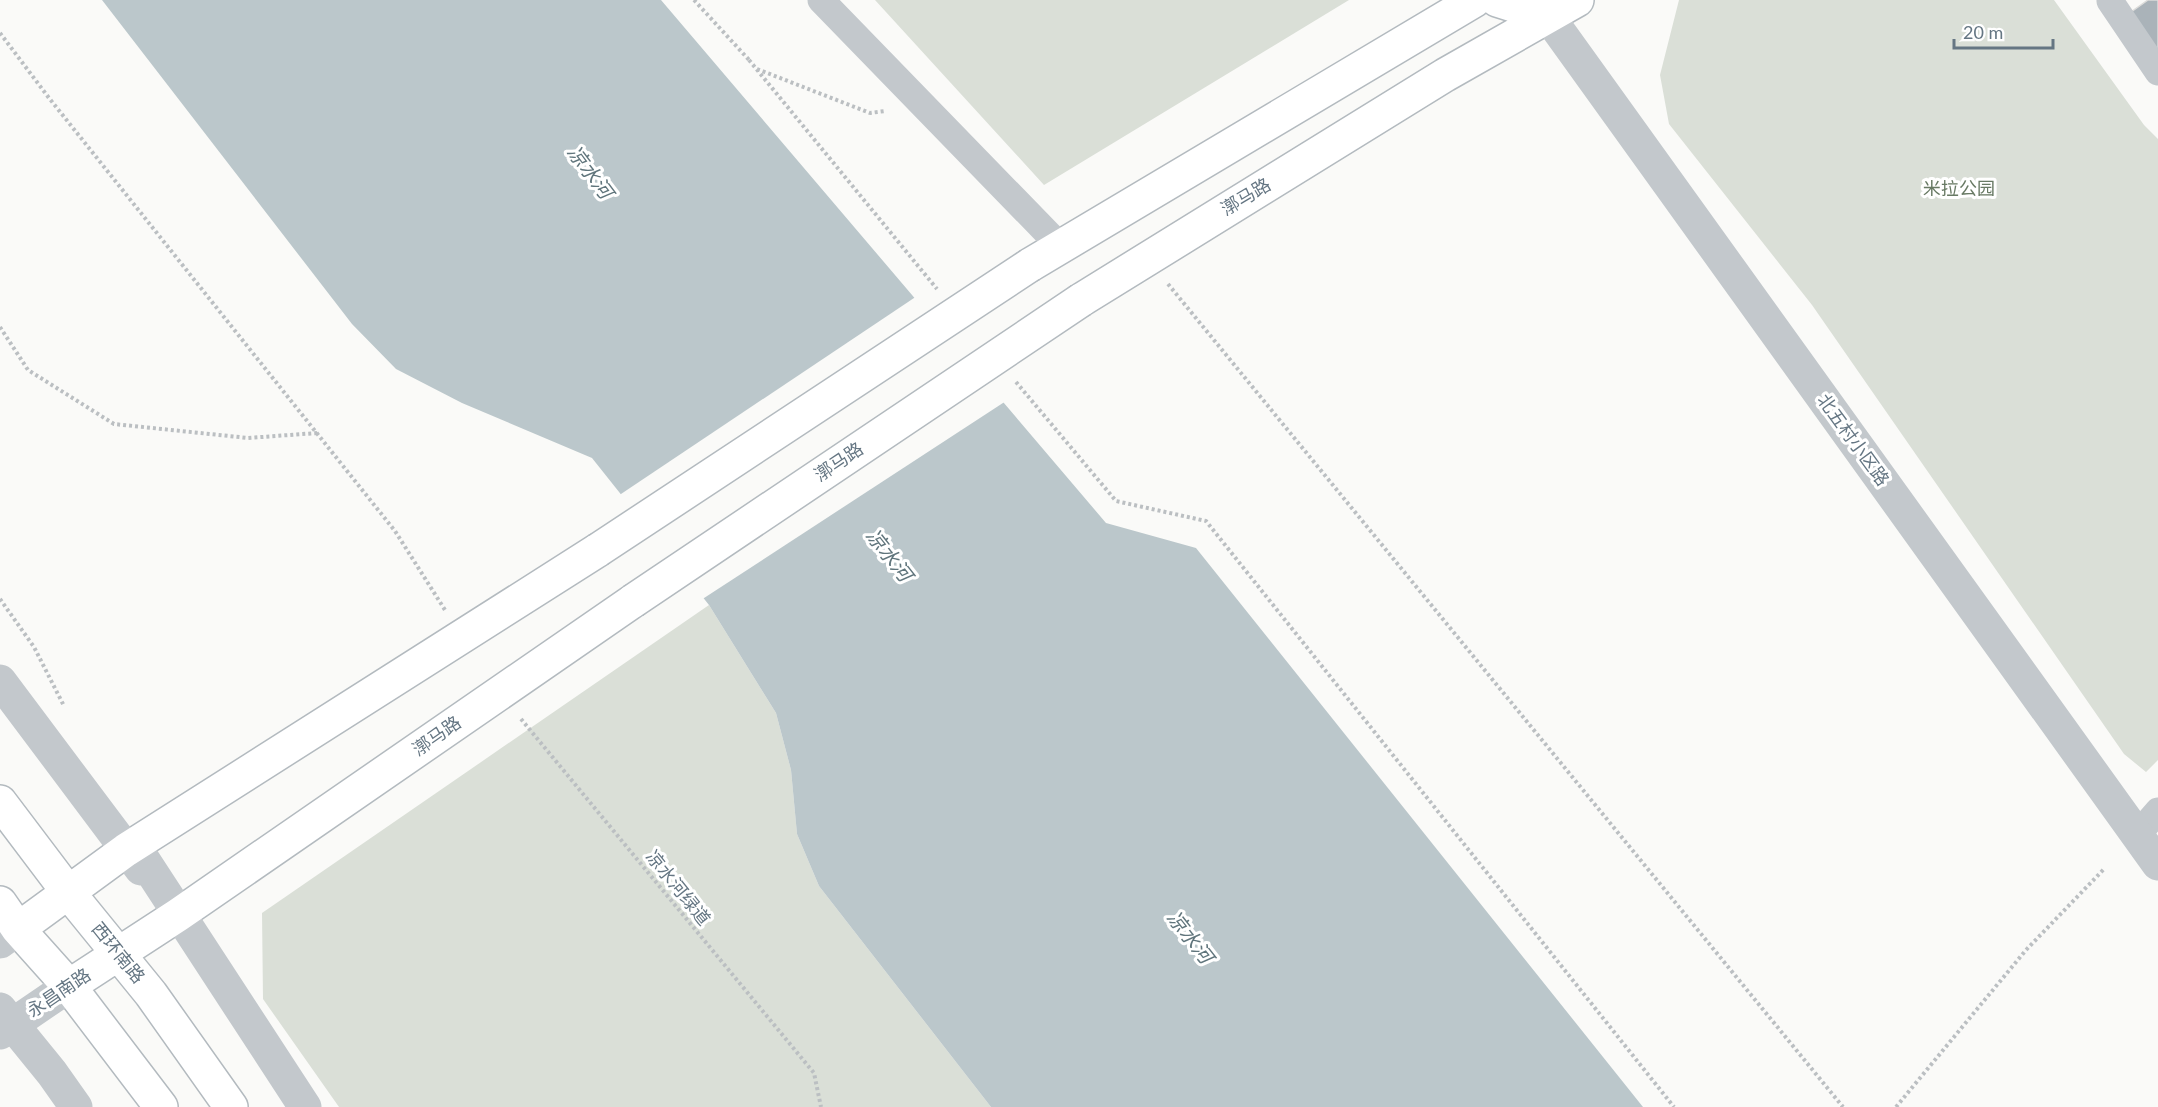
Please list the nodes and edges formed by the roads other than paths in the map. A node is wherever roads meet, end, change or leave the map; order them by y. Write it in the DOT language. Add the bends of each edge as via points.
graph roads {
  1 [pos="821,0"];
  2 [pos="1475,0"];
  3 [pos="1497,0"];
  4 [pos="1577,0"];
  5 [pos="2112,0"];
  6 [pos="1545,8"];
  7 [pos="2158,72"];
  8 [pos="1060,246"];
  9 [pos="0,681"];
  10 [pos="0,802"];
  11 [pos="2148,823"];
  12 [pos="130,847"];
  13 [pos="2158,864"];
  14 [pos="68,892"];
  15 [pos="178,915"];
  16 [pos="6,925"];
  17 [pos="119,953"];
  18 [pos="69,986"];
  19 [pos="4,1022"];
  20 [pos="76,1107"];
  21 [pos="161,1107"];
  22 [pos="231,1107"];
  23 [pos="305,1107"];
  1 -- 8 [label="street"];
  2 -- 8 [label="main road"];
  3 -- 6 [label="main road"];
  4 -- 6 [label="main road, 漷马路"];
  5 -- 7 [label="street"];
  6 -- 11 [label="street, 北五村小区路"];
  6 -- 15 [label="main road, 漷马路, bridge" via="1445,75 1081,300 633,601"];
  8 -- 12 [label="main road, bridge" via="598,550"];
  9 -- 12 [label="street"];
  10 -- 14 [label="main road, 西环南路"];
  11 -- 13 [label="street, 北五村小区路"];
  12 -- 14 [label="main road"];
  12 -- 15 [label="street"];
  14 -- 16 [label="main road"];
  14 -- 17 [label="main road, 西环南路"];
  15 -- 17 [label="main road, 漷马路"];
  15 -- 23 [label="street"];
  16 -- 18 [label="main road"];
  17 -- 18 [label="main road, 永昌南路"];
  17 -- 22 [label="main road, 西环南路"];
  18 -- 19 [label="street, 永昌南路"];
  18 -- 21 [label="main road"];
  19 -- 20 [label="street" via="52,1073"];
}
